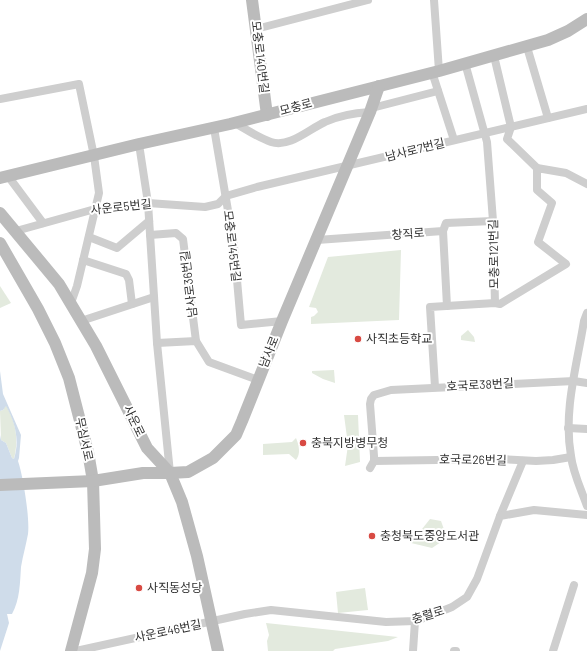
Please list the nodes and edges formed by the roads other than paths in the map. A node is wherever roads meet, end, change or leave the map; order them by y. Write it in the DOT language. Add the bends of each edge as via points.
graph roads {
  1 [pos="252,0"];
  2 [pos="368,0"];
  3 [pos="434,0"];
  4 [pos="587,19"];
  5 [pos="256,29"];
  6 [pos="527,47"];
  7 [pos="494,56"];
  8 [pos="465,64"];
  9 [pos="436,71"];
  10 [pos="379,86"];
  11 [pos="438,91"];
  12 [pos="0,99"];
  13 [pos="587,109"];
  14 [pos="371,110"];
  15 [pos="267,115"];
  16 [pos="548,118"];
  17 [pos="236,123"];
  18 [pos="511,127"];
  19 [pos="214,128"];
  20 [pos="484,133"];
  21 [pos="454,140"];
  22 [pos="139,144"];
  23 [pos="94,156"];
  24 [pos="347,166"];
  25 [pos="537,168"];
  26 [pos="3,175"];
  27 [pos="584,182"];
  28 [pos="226,196"];
  29 [pos="148,203"];
  30 [pos="95,209"];
  31 [pos="0,213"];
  32 [pos="149,221"];
  33 [pos="493,221"];
  34 [pos="43,223"];
  35 [pos="16,231"];
  36 [pos="443,231"];
  37 [pos="150,235"];
  38 [pos="89,237"];
  39 [pos="317,240"];
  40 [pos="0,242"];
  41 [pos="83,260"];
  42 [pos="154,297"];
  43 [pos="495,302"];
  44 [pos="71,303"];
  45 [pos="132,304"];
  46 [pos="447,306"];
  47 [pos="587,313"];
  48 [pos="81,321"];
  49 [pos="282,321"];
  50 [pos="196,341"];
  51 [pos="157,343"];
  52 [pos="258,380"];
  53 [pos="574,381"];
  54 [pos="587,383"];
  55 [pos="435,387"];
  56 [pos="568,428"];
  57 [pos="587,429"];
  58 [pos="571,457"];
  59 [pos="523,461"];
  60 [pos="372,465"];
  61 [pos="170,473"];
  62 [pos="92,481"];
  63 [pos="0,485"];
  64 [pos="587,506"];
  65 [pos="587,515"];
  66 [pos="500,516"];
  67 [pos="574,585"];
  68 [pos="212,621"];
  69 [pos="415,621"];
  70 [pos="71,651"];
  71 [pos="76,651"];
  72 [pos="218,651"];
  73 [pos="413,651"];
  74 [pos="553,651"];
  1 -- 5 [label="street, 모충로140번길"];
  2 -- 5 [label="street"];
  3 -- 9 [label="street"];
  4 -- 6 [label="street, 모충로" via="562,34"];
  5 -- 15 [label="street, 모충로140번길"];
  6 -- 7 [label="street, 모충로"];
  6 -- 16 [label="street"];
  7 -- 8 [label="street, 모충로"];
  7 -- 18 [label="street"];
  8 -- 9 [label="street, 모충로"];
  8 -- 20 [label="street, 모충로121번길"];
  9 -- 10 [label="street, 모충로"];
  9 -- 11 [label="street"];
  10 -- 14 [label="street, 남사로"];
  10 -- 15 [label="street, 모충로"];
  11 -- 14 [label="street"];
  11 -- 21 [label="street"];
  12 -- 23 [label="street" via="78,84"];
  13 -- 16 [label="street, 남사로7번길"];
  14 -- 17 [label="street" via="339,117 294,139 279,143 254,134"];
  14 -- 24 [label="street, 남사로"];
  15 -- 17 [label="street, 모충로"];
  16 -- 18 [label="street, 남사로7번길"];
  17 -- 19 [label="street, 모충로"];
  18 -- 20 [label="street, 남사로7번길"];
  18 -- 25 [label="street" via="507,139"];
  19 -- 22 [label="street, 모충로"];
  19 -- 28 [label="street, 모충로145번길"];
  20 -- 21 [label="street, 남사로7번길"];
  20 -- 33 [label="street, 모충로121번길" via="487,142"];
  21 -- 24 [label="street, 남사로7번길"];
  22 -- 23 [label="street, 모충로"];
  22 -- 29 [label="street"];
  23 -- 26 [label="street, 모충로"];
  23 -- 30 [label="street" via="99,193"];
  24 -- 28 [label="street, 남사로7번길"];
  24 -- 39 [label="street, 남사로"];
  25 -- 27 [label="street" via="566,173"];
  25 -- 43 [label="street" via="537,190 552,203 538,242 566,264 500,304"];
  26 -- 34 [label="street"];
  28 -- 29 [label="street, 사운로5번길" via="218,204 204,206"];
  28 -- 49 [label="street, 모충로145번길" via="234,246 241,325"];
  29 -- 30 [label="street, 사운로5번길"];
  29 -- 32 [label="street"];
  30 -- 34 [label="street, 사운로5번길"];
  30 -- 38 [label="street"];
  31 -- 35 [label="street, 사운로"];
  32 -- 37 [label="street"];
  32 -- 38 [label="street" via="118,248"];
  33 -- 36 [label="street, 창직로" via="446,224"];
  33 -- 43 [label="street, 모충로121번길"];
  34 -- 35 [label="street, 사운로5번길"];
  35 -- 44 [label="street, 사운로"];
  36 -- 39 [label="street, 창직로"];
  36 -- 46 [label="street"];
  37 -- 42 [label="street"];
  37 -- 50 [label="street, 남사로36번길" via="176,233 184,239"];
  38 -- 41 [label="street"];
  39 -- 49 [label="street, 남사로"];
  40 -- 62 [label="street, 무심서로" via="38,309 69,378 88,452"];
  41 -- 44 [label="street"];
  41 -- 45 [label="street" via="126,274"];
  42 -- 45 [label="street"];
  42 -- 51 [label="street"];
  43 -- 46 [label="street, 모충로121번길"];
  44 -- 48 [label="street, 사운로"];
  45 -- 48 [label="street"];
  46 -- 55 [label="street, 모충로121번길" via="430,307"];
  47 -- 53 [label="street"];
  48 -- 61 [label="street, 사운로" via="147,448"];
  49 -- 52 [label="street, 남사로"];
  50 -- 51 [label="street"];
  50 -- 52 [label="street" via="209,362"];
  51 -- 61 [label="street"];
  52 -- 61 [label="street, 남사로" via="236,435 213,458 188,472"];
  53 -- 54 [label="street, 호국로38번길"];
  53 -- 55 [label="street, 호국로38번길"];
  53 -- 56 [label="street"];
  55 -- 60 [label="street, 호국로38번길" via="391,390 374,395 370,404"];
  56 -- 57 [label="street"];
  56 -- 58 [label="street"];
  58 -- 59 [label="street, 호국로26번길"];
  58 -- 64 [label="street"];
  59 -- 60 [label="street, 호국로26번길" via="500,459"];
  59 -- 66 [label="street, 충렬로"];
  61 -- 62 [label="street, 남사로" via="143,473"];
  61 -- 68 [label="street, 사운로" via="182,502"];
  62 -- 63 [label="street, 남사로"];
  62 -- 70 [label="street, 무심서로" via="95,549 92,573"];
  65 -- 66 [label="street" via="534,510"];
  66 -- 69 [label="street, 충렬로" via="477,579 467,597 452,607"];
  67 -- 74 [label="street"];
  68 -- 69 [label="street, 충렬로" via="271,610 386,622"];
  68 -- 71 [label="street, 사운로46번길"];
  68 -- 72 [label="street, 사운로"];
  69 -- 73 [label="street"];
}
